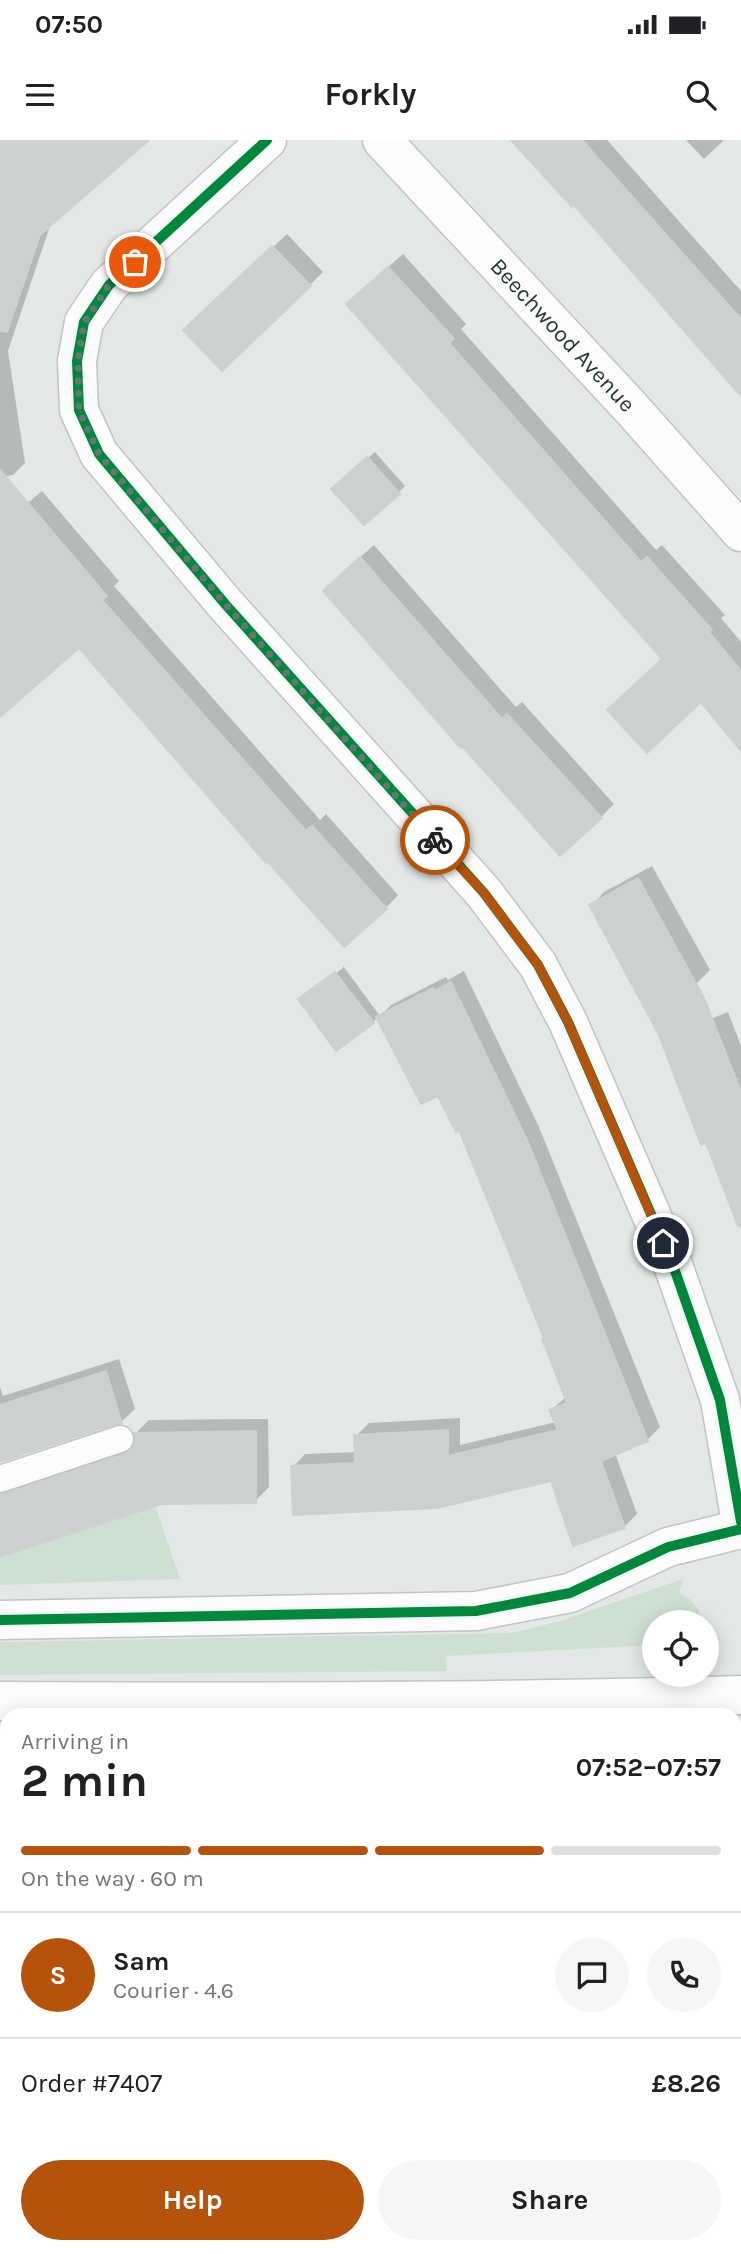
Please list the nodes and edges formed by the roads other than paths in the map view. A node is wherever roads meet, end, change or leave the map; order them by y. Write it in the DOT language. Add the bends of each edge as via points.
graph roads {
  1 [pos="267,140"];
  2 [pos="382,140"];
  3 [pos="741,532"];
  4 [pos="120,1439"];
  5 [pos="0,1479"];
  6 [pos="741,1522"];
  7 [pos="741,1529"];
  8 [pos="0,1620"];
  9 [pos="741,1695"];
  10 [pos="0,1701"];
  11 [pos="288,1708"];
  12 [pos="354,1708"];
  1 -- 6 [label="street" via="109,285 84,323 78,360 79,410 99,454 226,605 484,893 538,965 568,1022 673,1265 719,1400"];
  2 -- 3 [label="street, Beechwood Avenue"];
  4 -- 5 [label="lane"];
  7 -- 8 [label="street" via="668,1547 570,1593 476,1611"];
  9 -- 12 [label="street"];
  10 -- 11 [label="street"];
}
